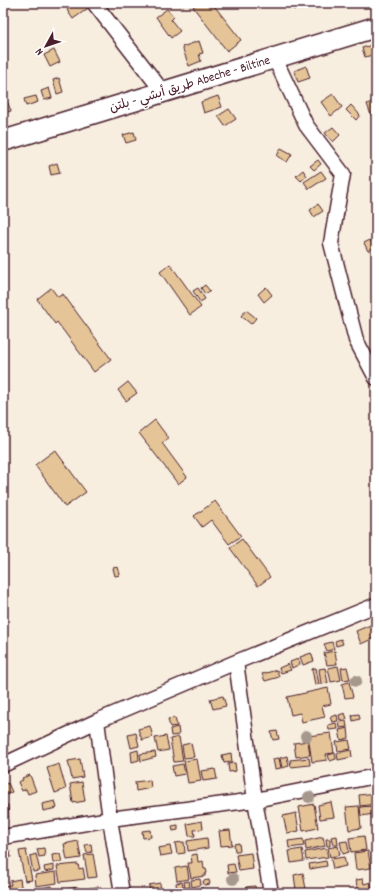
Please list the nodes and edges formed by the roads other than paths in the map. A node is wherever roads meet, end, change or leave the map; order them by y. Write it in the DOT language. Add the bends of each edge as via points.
graph roads {
  1 [pos="94,3"];
  2 [pos="376,27"];
  3 [pos="275,59"];
  4 [pos="163,92"];
  5 [pos="3,141"];
  6 [pos="376,378"];
  7 [pos="376,605"];
  8 [pos="236,662"];
  9 [pos="97,720"];
  10 [pos="3,765"];
  11 [pos="376,776"];
  12 [pos="255,800"];
  13 [pos="110,819"];
  14 [pos="3,837"];
  15 [pos="122,893"];
  16 [pos="271,893"];
  1 -- 4 [label="street"];
  2 -- 3 [label="main road, طريق أبشي - بلتن Abeche - Biltine"];
  3 -- 4 [label="main road, طريق أبشي - بلتن Abeche - Biltine"];
  3 -- 6 [label="street" via="306,125 343,174 331,243 356,340"];
  4 -- 5 [label="main road, طريق أبشي - بلتن Abeche - Biltine"];
  7 -- 8 [label="street"];
  8 -- 9 [label="street"];
  8 -- 12 [label="street"];
  9 -- 10 [label="street"];
  9 -- 13 [label="street"];
  11 -- 12 [label="street"];
  12 -- 13 [label="street"];
  12 -- 16 [label="street"];
  13 -- 14 [label="street"];
  13 -- 15 [label="street"];
}
